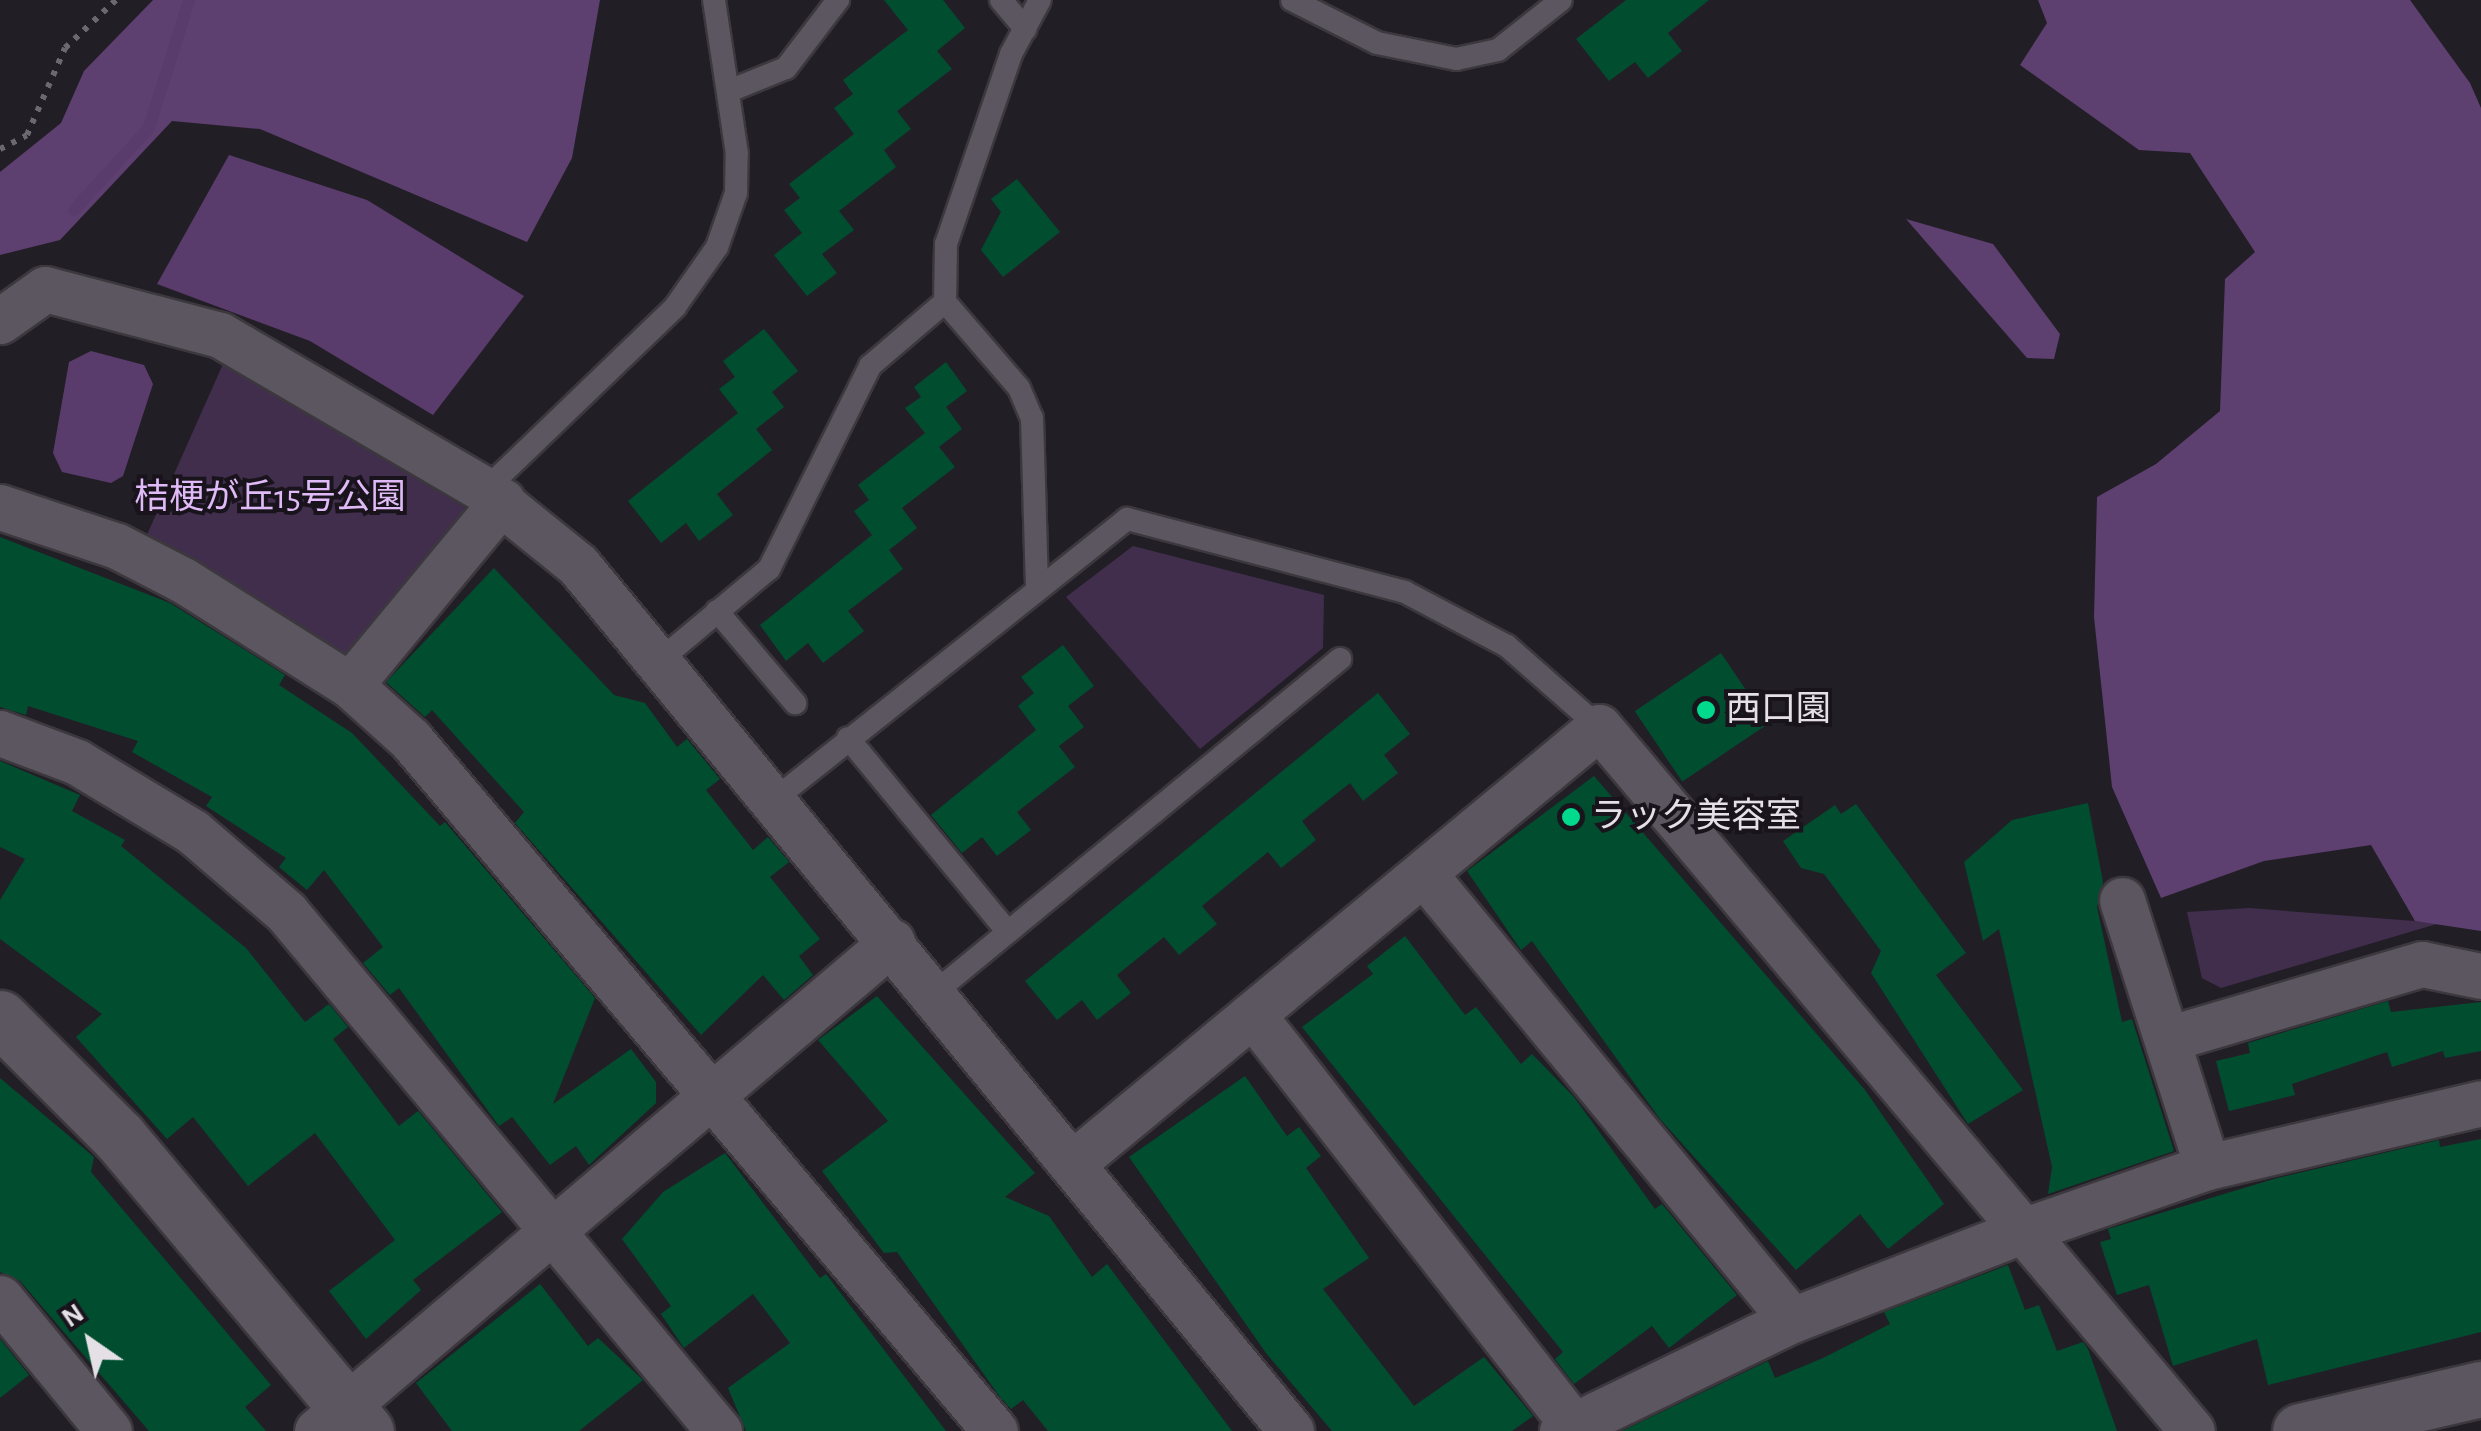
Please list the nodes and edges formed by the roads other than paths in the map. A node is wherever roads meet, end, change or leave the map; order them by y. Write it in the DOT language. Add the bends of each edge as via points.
graph roads {
  1 [pos="714,0"];
  2 [pos="838,0"];
  3 [pos="1001,0"];
  4 [pos="1040,0"];
  5 [pos="1292,0"];
  6 [pos="1560,0"];
  7 [pos="1024,29"];
  8 [pos="728,91"];
  9 [pos="945,302"];
  10 [pos="0,321"];
  11 [pos="493,496"];
  12 [pos="0,507"];
  13 [pos="1036,588"];
  14 [pos="717,612"];
  15 [pos="1340,659"];
  16 [pos="660,660"];
  17 [pos="350,686"];
  18 [pos="796,703"];
  19 [pos="1600,728"];
  20 [pos="0,733"];
  21 [pos="848,738"];
  22 [pos="774,799"];
  23 [pos="1424,874"];
  24 [pos="2122,900"];
  25 [pos="1008,932"];
  26 [pos="892,942"];
  27 [pos="2481,976"];
  28 [pos="934,993"];
  29 [pos="1253,1015"];
  30 [pos="0,1018"];
  31 [pos="2167,1039"];
  32 [pos="716,1096"];
  33 [pos="2481,1103"];
  34 [pos="1074,1164"];
  35 [pos="2207,1167"];
  36 [pos="2022,1231"];
  37 [pos="556,1232"];
  38 [pos="0,1298"];
  39 [pos="1792,1320"];
  40 [pos="2481,1389"];
  41 [pos="343,1423"];
  42 [pos="1568,1428"];
  43 [pos="109,1431"];
  44 [pos="719,1431"];
  45 [pos="995,1431"];
  46 [pos="1291,1431"];
  47 [pos="2192,1431"];
  48 [pos="2300,1431"];
  1 -- 8 [label="lane"];
  2 -- 8 [label="lane" via="786,68"];
  3 -- 7 [label="lane"];
  4 -- 7 [label="lane"];
  5 -- 6 [label="lane" via="1377,43 1456,58 1498,50"];
  7 -- 9 [label="lane" via="946,244"];
  8 -- 11 [label="lane" via="736,193 699,278"];
  9 -- 13 [label="lane" via="1019,388 1032,418"];
  9 -- 14 [label="lane" via="870,366 768,569"];
  10 -- 11 [label="street" via="45,289 220,335"];
  11 -- 16 [label="street" via="578,565"];
  11 -- 17 [label="street"];
  12 -- 17 [label="street" via="118,546"];
  13 -- 19 [label="lane" via="1127,519 1303,559 1454,615 1507,646"];
  13 -- 21 [label="lane"];
  14 -- 16 [label="lane"];
  14 -- 18 [label="lane"];
  15 -- 25 [label="lane"];
  16 -- 22 [label="street"];
  17 -- 32 [label="street" via="456,783"];
  19 -- 23 [label="street"];
  19 -- 36 [label="street"];
  20 -- 37 [label="street" via="77,762 235,863 336,963"];
  21 -- 22 [label="lane"];
  21 -- 25 [label="lane"];
  22 -- 26 [label="street"];
  23 -- 29 [label="street"];
  23 -- 39 [label="street"];
  24 -- 31 [label="street"];
  25 -- 28 [label="lane"];
  26 -- 28 [label="street"];
  26 -- 32 [label="street"];
  27 -- 31 [label="street" via="2422,964"];
  28 -- 34 [label="street"];
  29 -- 34 [label="street"];
  29 -- 42 [label="street"];
  30 -- 41 [label="street" via="60,1070"];
  31 -- 35 [label="street"];
  32 -- 37 [label="street"];
  32 -- 45 [label="street"];
  33 -- 35 [label="street"];
  34 -- 46 [label="street"];
  35 -- 36 [label="street"];
  36 -- 39 [label="street"];
  36 -- 47 [label="street"];
  37 -- 41 [label="street"];
  37 -- 44 [label="street"];
  38 -- 43 [label="street"];
  39 -- 42 [label="street"];
  40 -- 48 [label="street"];
}
